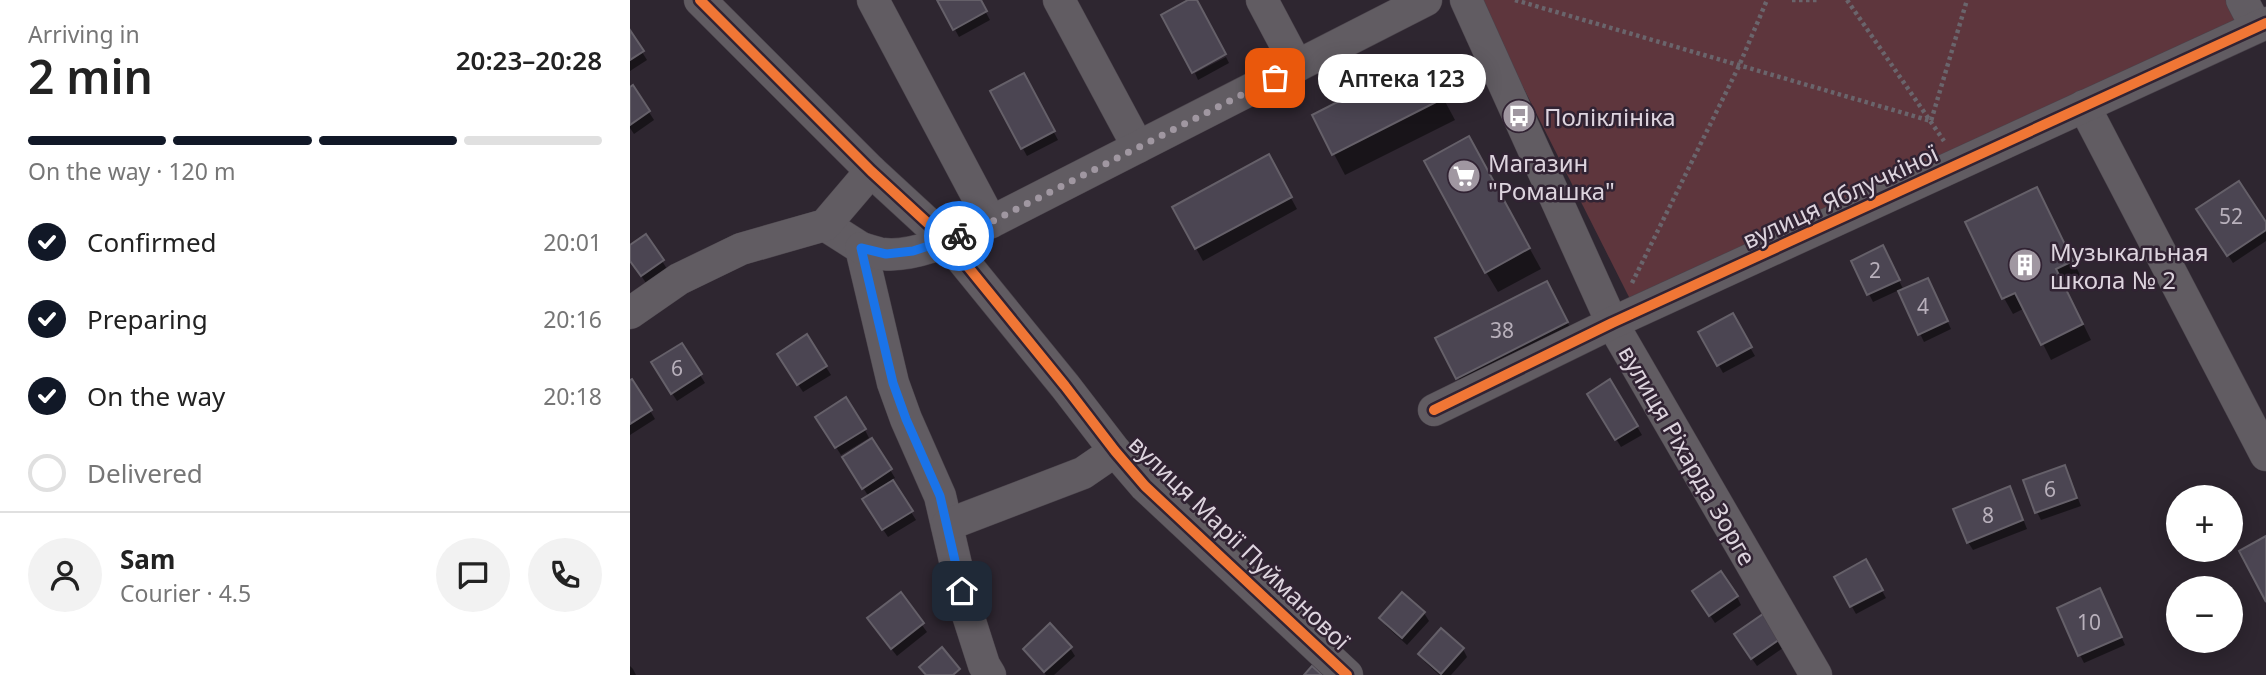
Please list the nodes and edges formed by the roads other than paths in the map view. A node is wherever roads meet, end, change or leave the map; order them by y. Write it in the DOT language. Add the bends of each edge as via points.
graph roads {
  1 [pos="701,0"];
  2 [pos="873,0"];
  3 [pos="1059,0"];
  4 [pos="1262,0"];
  5 [pos="1426,0"];
  6 [pos="1466,0"];
  7 [pos="2255,17"];
  8 [pos="1297,66"];
  9 [pos="2084,106"];
  10 [pos="1138,147"];
  11 [pos="871,171"];
  12 [pos="991,222"];
  13 [pos="825,225"];
  14 [pos="947,241"];
  15 [pos="861,248"];
  16 [pos="630,313"];
  17 [pos="1612,323"];
  18 [pos="1434,410"];
  19 [pos="2264,446"];
  20 [pos="1115,451"];
  21 [pos="947,525"];
  22 [pos="990,675"];
  23 [pos="1347,675"];
  24 [pos="1816,675"];
  1 -- 11 [label="street, вулиця Марії Пуйманової"];
  2 -- 12 [label="street"];
  3 -- 10 [label="street"];
  4 -- 8 [label="street"];
  5 -- 8 [label="street"];
  6 -- 17 [label="street, вулиця Ріхарда Зорге"];
  7 -- 9 [label="street, вулиця Яблучкіної"];
  8 -- 10 [label="street"];
  9 -- 17 [label="street, вулиця Яблучкіної"];
  9 -- 19 [label="street"];
  10 -- 12 [label="street"];
  11 -- 13 [label="street"];
  11 -- 14 [label="street, вулиця Марії Пуйманової"];
  12 -- 14 [label="street"];
  13 -- 15 [label="street"];
  13 -- 16 [label="street" via="721,258 679,279"];
  14 -- 15 [label="street" via="886,254"];
  14 -- 20 [label="street, вулиця Марії Пуйманової"];
  15 -- 21 [label="street" via="893,383 940,496"];
  17 -- 18 [label="street, вулиця Яблучкіної"];
  17 -- 24 [label="street, вулиця Ріхарда Зорге"];
  20 -- 21 [label="street" via="1083,472"];
  20 -- 23 [label="street, вулиця Марії Пуйманової" via="1195,534"];
  21 -- 22 [label="street" via="967,612"];
}
